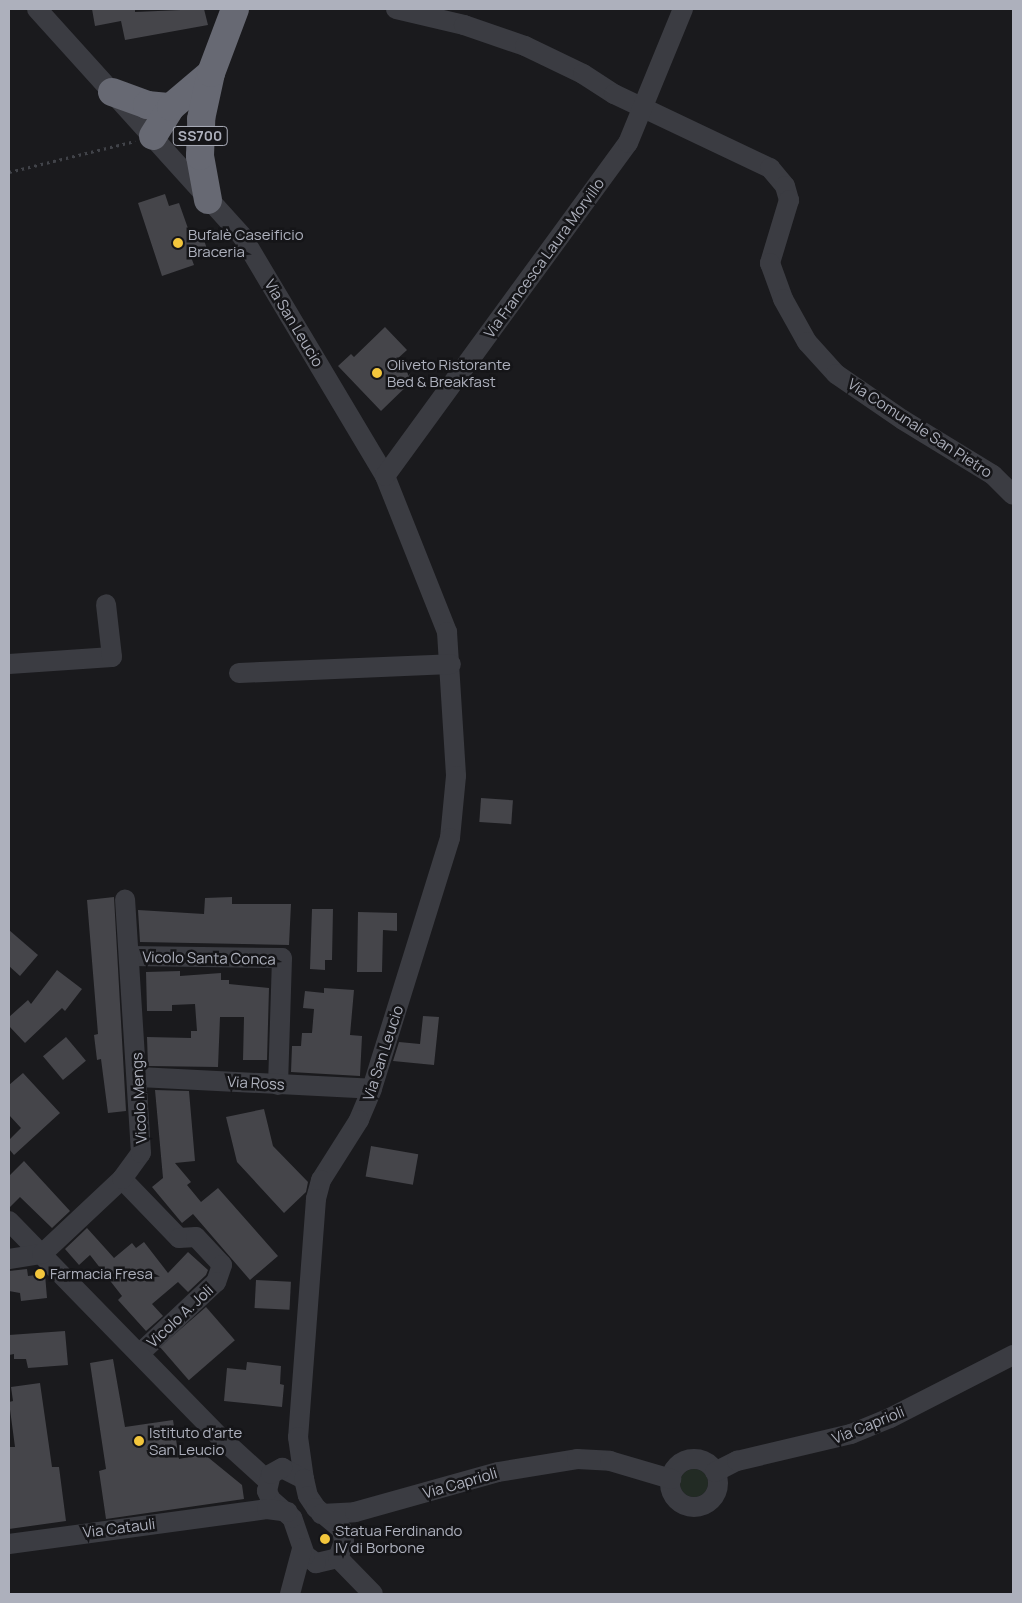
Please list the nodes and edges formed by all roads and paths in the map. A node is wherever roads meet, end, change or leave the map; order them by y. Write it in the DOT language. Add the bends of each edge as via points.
graph roads {
  1 [pos="37,9"];
  2 [pos="235,9"];
  3 [pos="396,9"];
  4 [pos="684,9"];
  5 [pos="212,73"];
  6 [pos="112,92"];
  7 [pos="171,107"];
  8 [pos="643,108"];
  9 [pos="201,119"];
  10 [pos="153,136"];
  11 [pos="9,172"];
  12 [pos="208,200"];
  13 [pos="384,476"];
  14 [pos="1013,495"];
  15 [pos="106,604"];
  16 [pos="9,664"];
  17 [pos="451,664"];
  18 [pos="238,672"];
  19 [pos="126,900"];
  20 [pos="130,956"];
  21 [pos="139,1076"];
  22 [pos="278,1085"];
  23 [pos="372,1089"];
  24 [pos="122,1179"];
  25 [pos="9,1221"];
  26 [pos="42,1254"];
  27 [pos="9,1259"];
  28 [pos="139,1354"];
  29 [pos="1013,1355"];
  30 [pos="298,1437"];
  31 [pos="715,1472"];
  32 [pos="304,1478"];
  33 [pos="671,1479"];
  34 [pos="272,1480"];
  35 [pos="367,1509"];
  36 [pos="288,1512"];
  37 [pos="230,1514"];
  38 [pos="321,1514"];
  39 [pos="342,1530"];
  40 [pos="9,1544"];
  41 [pos="302,1549"];
  42 [pos="331,1560"];
  43 [pos="294,1592"];
  44 [pos="374,1594"];
  1 -- 6 [label="street, Via San Leucio"];
  2 -- 5 [label="highway, SS700"];
  3 -- 8 [label="street, Via Comunale San Pietro" via="464,25 525,46"];
  4 -- 8 [label="street"];
  5 -- 7 [label="highway, SS700"];
  5 -- 9 [label="highway, SS700"];
  6 -- 7 [label="highway, SS700" via="148,105"];
  6 -- 10 [label="street, Via San Leucio"];
  7 -- 10 [label="highway, SS700"];
  8 -- 13 [label="street, Via Francesca Laura Morvillo" via="628,143"];
  8 -- 14 [label="street, Via Comunale San Pietro" via="770,168 786,186 789,200 770,263 783,299 807,342 836,374 993,475"];
  9 -- 10 [label="highway, SS700" via="180,134"];
  9 -- 12 [label="highway, SS700" via="200,156"];
  10 -- 11 [label="path"];
  10 -- 12 [label="street, Via San Leucio"];
  12 -- 13 [label="street, Via San Leucio" via="242,236"];
  13 -- 17 [label="street, Via San Leucio" via="447,632"];
  15 -- 16 [label="street" via="112,657"];
  17 -- 18 [label="street"];
  17 -- 23 [label="street, Via San Leucio" via="456,776 450,838"];
  19 -- 20 [label="street, Vicolo Mengs"];
  20 -- 21 [label="street, Vicolo Mengs"];
  20 -- 22 [label="street, Vicolo Santa Conca" via="282,958"];
  21 -- 22 [label="street, Via Ross"];
  21 -- 24 [label="street, Vicolo Mengs" via="142,1153"];
  22 -- 23 [label="street, Via Ross"];
  23 -- 30 [label="street, Via San Leucio" via="360,1120 321,1180 316,1199"];
  24 -- 26 [label="street, Vicolo Mengs"];
  24 -- 28 [label="street, Vicolo A. Joli" via="179,1238 196,1237 222,1265 216,1282"];
  25 -- 26 [label="street"];
  26 -- 27 [label="street"];
  26 -- 28 [label="street"];
  28 -- 34 [label="street" via="222,1439"];
  29 -- 31 [label="street, Via Caprioli" via="890,1418 851,1434 738,1461"];
  30 -- 32 [label="street, Via San Leucio"];
  30 -- 34 [label="street, Via San Leucio"];
  31 -- 33 [label="street" via="705,1462 691,1460 678,1466"];
  31 -- 33 [label="street" via="716,1493 701,1506 687,1506 676,1498"];
  32 -- 34 [label="street"];
  32 -- 38 [label="street, Via San Leucio" via="308,1496"];
  33 -- 35 [label="street, Via Caprioli" via="610,1461 577,1459 498,1472"];
  34 -- 36 [label="street" via="271,1500"];
  34 -- 37 [label="street, Via Catauli" via="250,1507"];
  35 -- 38 [label="street, Via Caprioli" via="343,1515"];
  35 -- 39 [label="street, Via Caprioli"];
  36 -- 37 [label="street, Via Catauli" via="267,1509"];
  36 -- 41 [label="street" via="297,1527"];
  37 -- 40 [label="street, Via Catauli"];
  38 -- 39 [label="street, Via San Leucio"];
  39 -- 42 [label="street" via="344,1541"];
  41 -- 42 [label="street" via="310,1560"];
  41 -- 43 [label="street"];
  42 -- 43 [label="street"];
  42 -- 44 [label="street"];
}
